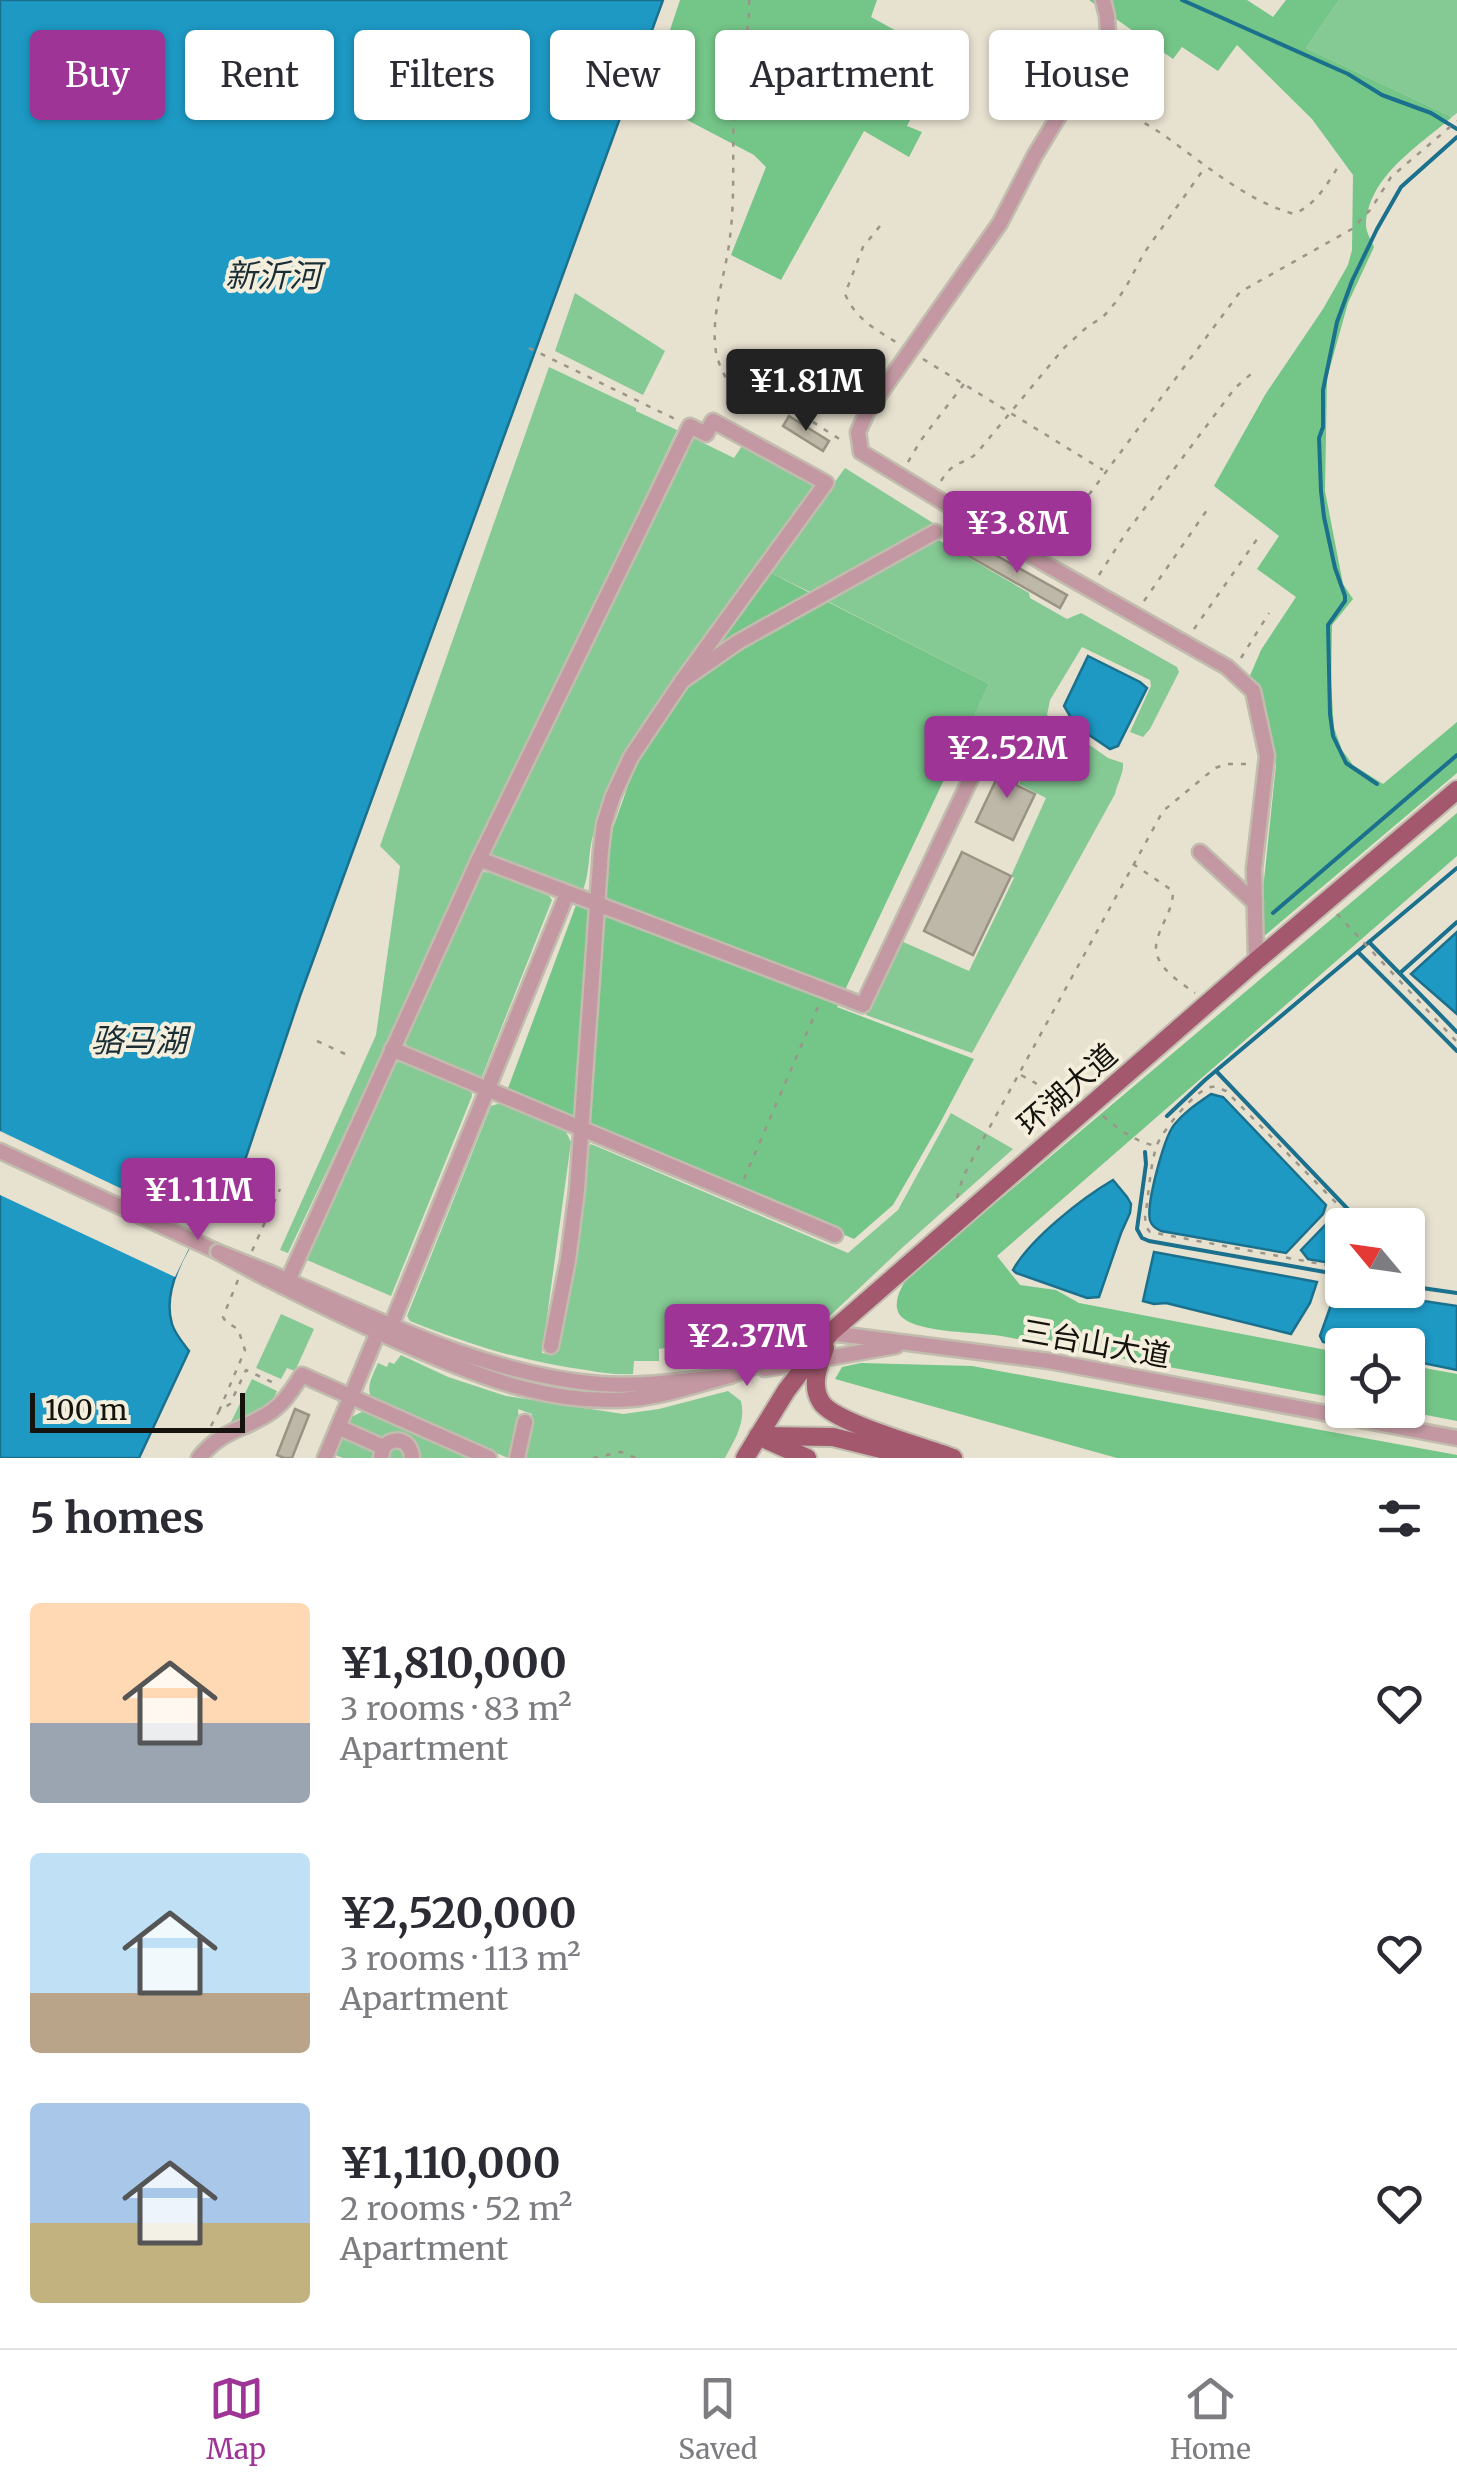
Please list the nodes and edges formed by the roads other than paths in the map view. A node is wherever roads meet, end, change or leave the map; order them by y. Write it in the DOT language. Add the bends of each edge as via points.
graph roads {
  1 [pos="1103,0"];
  2 [pos="935,532"];
  3 [pos="682,682"];
  4 [pos="990,738"];
  5 [pos="1457,790"];
  6 [pos="1200,852"];
  7 [pos="478,859"];
  8 [pos="567,894"];
  9 [pos="1255,903"];
  10 [pos="596,905"];
  11 [pos="1256,962"];
  12 [pos="392,1049"];
  13 [pos="488,1089"];
  14 [pos="581,1129"];
  15 [pos="0,1151"];
  16 [pos="835,1235"];
  17 [pos="286,1284"];
  18 [pos="385,1329"];
  19 [pos="830,1334"];
  20 [pos="913,1344"];
  21 [pos="550,1346"];
  22 [pos="815,1359"];
  23 [pos="496,1364"];
  24 [pos="529,1373"];
  25 [pos="730,1376"];
  26 [pos="490,1380"];
  27 [pos="525,1390"];
  28 [pos="350,1396"];
  29 [pos="525,1422"];
  30 [pos="410,1423"];
  31 [pos="338,1427"];
  32 [pos="758,1436"];
  33 [pos="1457,1438"];
  34 [pos="402,1441"];
  35 [pos="382,1453"];
  36 [pos="199,1458"];
  37 [pos="325,1458"];
  38 [pos="412,1458"];
  39 [pos="489,1458"];
  40 [pos="517,1458"];
  41 [pos="745,1458"];
  42 [pos="807,1458"];
  43 [pos="917,1458"];
  44 [pos="952,1458"];
  1 -- 9 [label="street" via="1108,35 1000,222 867,412 858,432 861,452 1232,672 1253,691 1268,756"];
  2 -- 3 [label="street" via="738,642"];
  3 -- 7 [label="street" via="826,483 713,421 706,434 690,426"];
  3 -- 10 [label="street" via="631,756 613,796"];
  4 -- 10 [label="street" via="863,1005"];
  5 -- 11 [label="main road, 环湖大道"];
  6 -- 9 [label="street"];
  7 -- 8 [label="street"];
  7 -- 12 [label="street"];
  8 -- 10 [label="street"];
  8 -- 13 [label="street"];
  9 -- 11 [label="street"];
  10 -- 14 [label="street"];
  11 -- 19 [label="main road, 环湖大道"];
  12 -- 13 [label="street"];
  12 -- 17 [label="street"];
  13 -- 14 [label="street"];
  13 -- 18 [label="street"];
  14 -- 16 [label="street"];
  14 -- 21 [label="street" via="570,1243"];
  15 -- 17 [label="street, bridge"];
  17 -- 18 [label="street"];
  18 -- 23 [label="street"];
  18 -- 26 [label="street"];
  18 -- 28 [label="street"];
  19 -- 20 [label="street, 三台山大道"];
  19 -- 22 [label="main road"];
  19 -- 25 [label="street"];
  20 -- 22 [label="street"];
  20 -- 33 [label="street, 三台山大道" via="1048,1361"];
  22 -- 25 [label="street"];
  22 -- 32 [label="main road"];
  22 -- 44 [label="main road" via="820,1401 830,1411"];
  23 -- 24 [label="street"];
  23 -- 26 [label="street"];
  24 -- 25 [label="street" via="603,1384"];
  24 -- 27 [label="street"];
  25 -- 27 [label="street" via="635,1399"];
  26 -- 27 [label="street"];
  28 -- 30 [label="street"];
  28 -- 31 [label="street"];
  28 -- 36 [label="street" via="302,1375 271,1412 221,1436"];
  29 -- 40 [label="street"];
  30 -- 34 [label="street"];
  30 -- 39 [label="street"];
  31 -- 35 [label="street"];
  31 -- 37 [label="street"];
  32 -- 41 [label="main road"];
  32 -- 42 [label="main road"];
  32 -- 43 [label="main road" via="833,1437"];
  34 -- 35 [label="street" via="391,1440"];
  34 -- 38 [label="street"];
}
